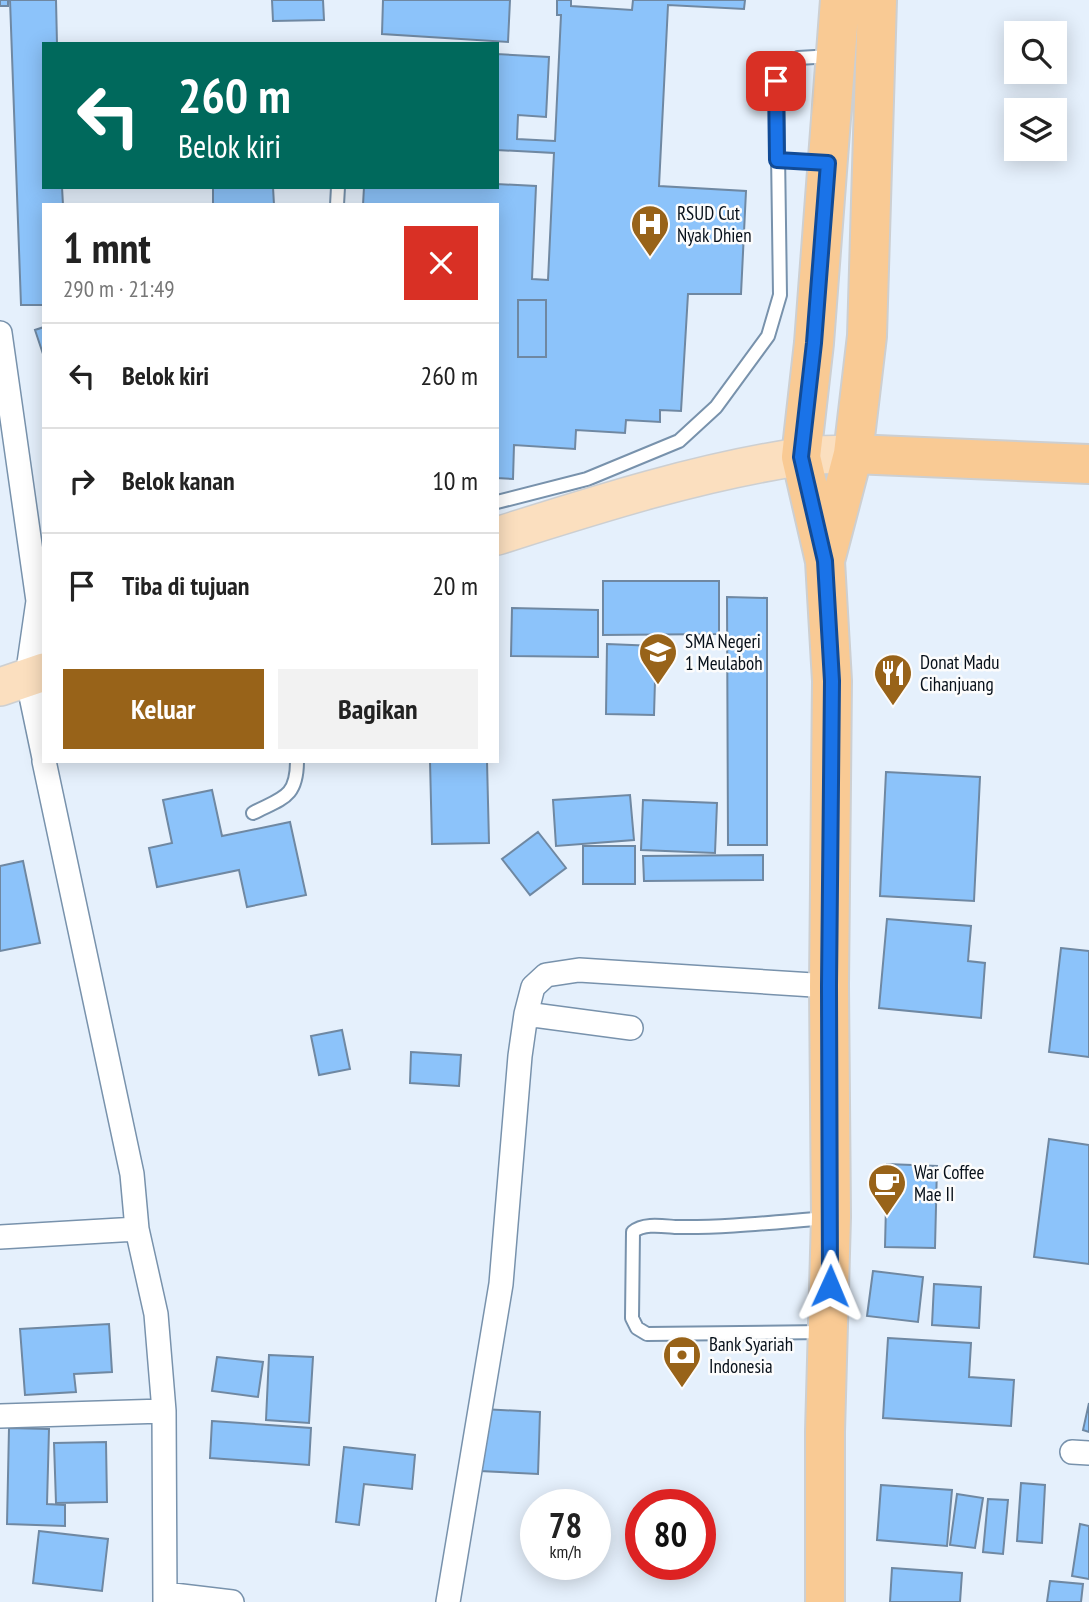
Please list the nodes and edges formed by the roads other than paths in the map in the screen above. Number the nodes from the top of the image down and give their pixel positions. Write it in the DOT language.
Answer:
graph roads {
  1 [pos="840,0"];
  2 [pos="877,0"];
  3 [pos="856,52"];
  4 [pos="777,160"];
  5 [pos="828,163"];
  6 [pos="0,333"];
  7 [pos="853,454"];
  8 [pos="801,457"];
  9 [pos="1089,464"];
  10 [pos="499,501"];
  11 [pos="499,535"];
  12 [pos="825,561"];
  13 [pos="23,679"];
  14 [pos="42,752"];
  15 [pos="45,763"];
  16 [pos="297,763"];
  17 [pos="253,813"];
  18 [pos="829,986"];
  19 [pos="526,1014"];
  20 [pos="631,1028"];
  21 [pos="831,1217"];
  22 [pos="137,1229"];
  23 [pos="0,1237"];
  24 [pos="828,1332"];
  25 [pos="164,1411"];
  26 [pos="0,1416"];
  27 [pos="165,1598"];
  28 [pos="232,1602"];
  29 [pos="448,1602"];
  30 [pos="825,1602"];
  1 -- 3 [label="highway"];
  2 -- 3 [label="highway"];
  3 -- 4 [label="lane"];
  3 -- 5 [label="highway"];
  3 -- 7 [label="highway"];
  4 -- 5 [label="lane"];
  4 -- 10 [label="lane"];
  5 -- 8 [label="highway"];
  6 -- 13 [label="street"];
  7 -- 8 [label="main road"];
  7 -- 9 [label="highway"];
  7 -- 12 [label="highway"];
  8 -- 11 [label="main road"];
  8 -- 12 [label="highway"];
  12 -- 18 [label="highway"];
  13 -- 14 [label="street"];
  15 -- 22 [label="street"];
  16 -- 17 [label="lane"];
  18 -- 19 [label="street"];
  18 -- 21 [label="highway"];
  19 -- 20 [label="street"];
  19 -- 29 [label="street"];
  21 -- 24 [label="highway"];
  21 -- 24 [label="lane"];
  22 -- 23 [label="street"];
  22 -- 25 [label="street"];
  24 -- 30 [label="highway"];
  25 -- 26 [label="street"];
  25 -- 27 [label="street"];
  27 -- 28 [label="street"];
}
